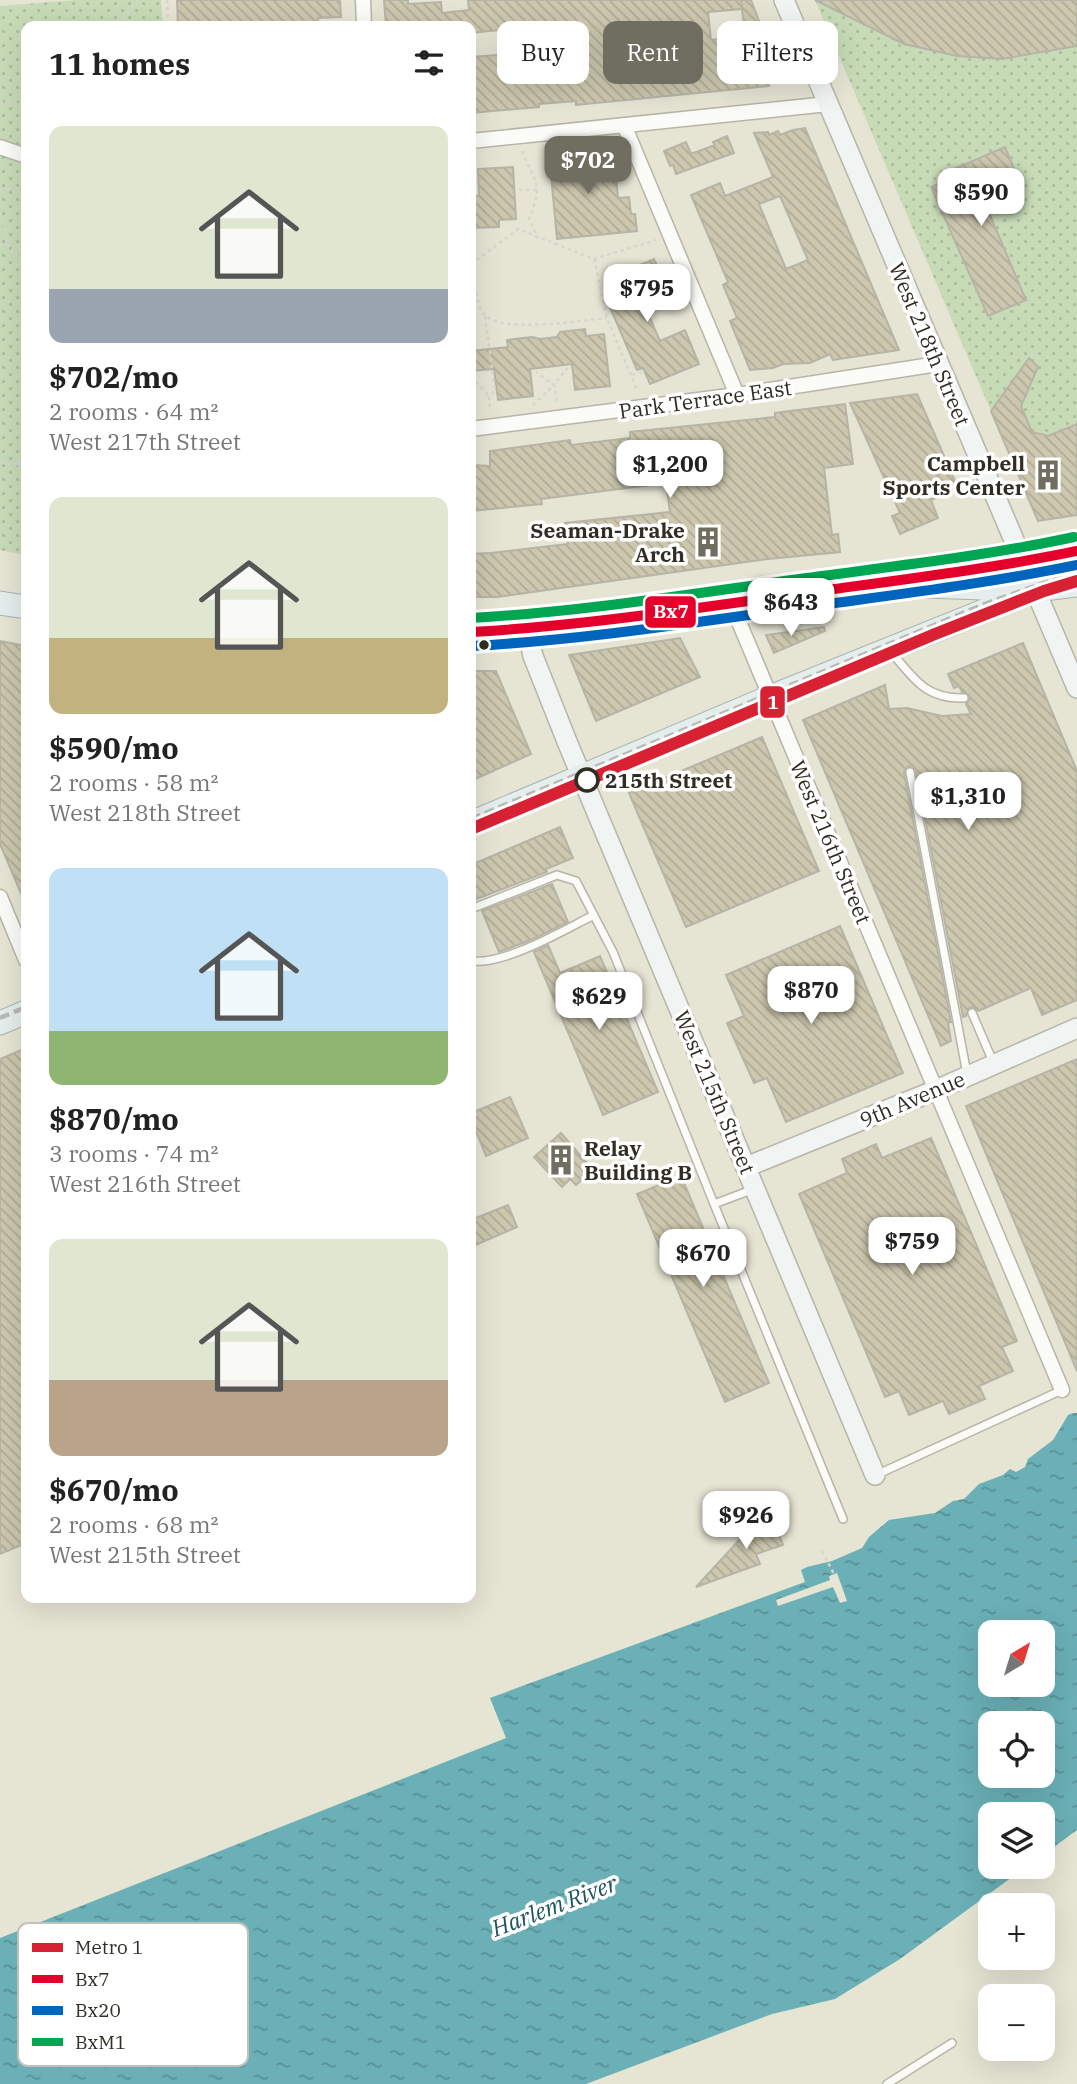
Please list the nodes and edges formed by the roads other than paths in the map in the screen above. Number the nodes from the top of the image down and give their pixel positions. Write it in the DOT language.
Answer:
graph roads {
  1 [pos="363,0"];
  2 [pos="784,0"];
  3 [pos="364,21"];
  4 [pos="828,104"];
  5 [pos="624,125"];
  6 [pos="476,140"];
  7 [pos="0,147"];
  8 [pos="21,154"];
  9 [pos="938,364"];
  10 [pos="737,395"];
  11 [pos="476,428"];
  12 [pos="1077,551"];
  13 [pos="1024,562"];
  14 [pos="860,585"];
  15 [pos="1077,585"];
  16 [pos="1036,590"];
  17 [pos="0,603"];
  18 [pos="731,603"];
  19 [pos="21,606"];
  20 [pos="527,629"];
  21 [pos="476,632"];
  22 [pos="889,650"];
  23 [pos="1077,688"];
  24 [pos="770,697"];
  25 [pos="964,698"];
  26 [pos="910,772"];
  27 [pos="582,778"];
  28 [pos="476,821"];
  29 [pos="0,897"];
  30 [pos="476,907"];
  31 [pos="594,915"];
  32 [pos="21,948"];
  33 [pos="476,962"];
  34 [pos="972,1013"];
  35 [pos="21,1014"];
  36 [pos="0,1023"];
  37 [pos="1077,1028"];
  38 [pos="994,1064"];
  39 [pos="967,1076"];
  40 [pos="936,1090"];
  41 [pos="746,1167"];
  42 [pos="755,1188"];
  43 [pos="714,1205"];
  44 [pos="1062,1390"];
  45 [pos="875,1475"];
  46 [pos="843,1519"];
  47 [pos="952,2043"];
  48 [pos="887,2084"];
  1 -- 3 [label="street"];
  2 -- 4 [label="street, West 218th Street"];
  4 -- 5 [label="street"];
  4 -- 9 [label="street, West 218th Street"];
  5 -- 6 [label="street"];
  5 -- 10 [label="street"];
  7 -- 8 [label="street"];
  9 -- 10 [label="street, Park Terrace East"];
  9 -- 13 [label="street, West 218th Street"];
  10 -- 11 [label="street, Park Terrace East"];
  12 -- 13 [label="main road"];
  13 -- 14 [label="main road"];
  13 -- 16 [label="street, West 218th Street"];
  14 -- 16 [label="main road"];
  14 -- 18 [label="main road"];
  15 -- 16 [label="main road"];
  16 -- 22 [label="main road"];
  16 -- 23 [label="street, West 218th Street"];
  17 -- 19 [label="main road"];
  18 -- 20 [label="main road"];
  18 -- 24 [label="street, West 216th Street"];
  20 -- 21 [label="main road"];
  20 -- 27 [label="street, West 215th Street"];
  22 -- 24 [label="main road"];
  22 -- 25 [label="lane"];
  24 -- 27 [label="main road"];
  24 -- 40 [label="street, West 216th Street"];
  26 -- 39 [label="lane"];
  27 -- 28 [label="main road"];
  27 -- 41 [label="street, West 215th Street"];
  29 -- 32 [label="street"];
  30 -- 31 [label="lane"];
  31 -- 33 [label="lane"];
  31 -- 43 [label="lane"];
  34 -- 38 [label="lane"];
  35 -- 36 [label="main road"];
  37 -- 38 [label="street, 9th Avenue"];
  38 -- 39 [label="street, 9th Avenue"];
  39 -- 40 [label="street, 9th Avenue"];
  40 -- 41 [label="street, 9th Avenue"];
  40 -- 44 [label="street, West 216th Street"];
  41 -- 42 [label="street, West 215th Street"];
  42 -- 43 [label="lane"];
  42 -- 45 [label="street, West 215th Street"];
  43 -- 46 [label="lane"];
  44 -- 45 [label="lane"];
  47 -- 48 [label="lane"];
}
